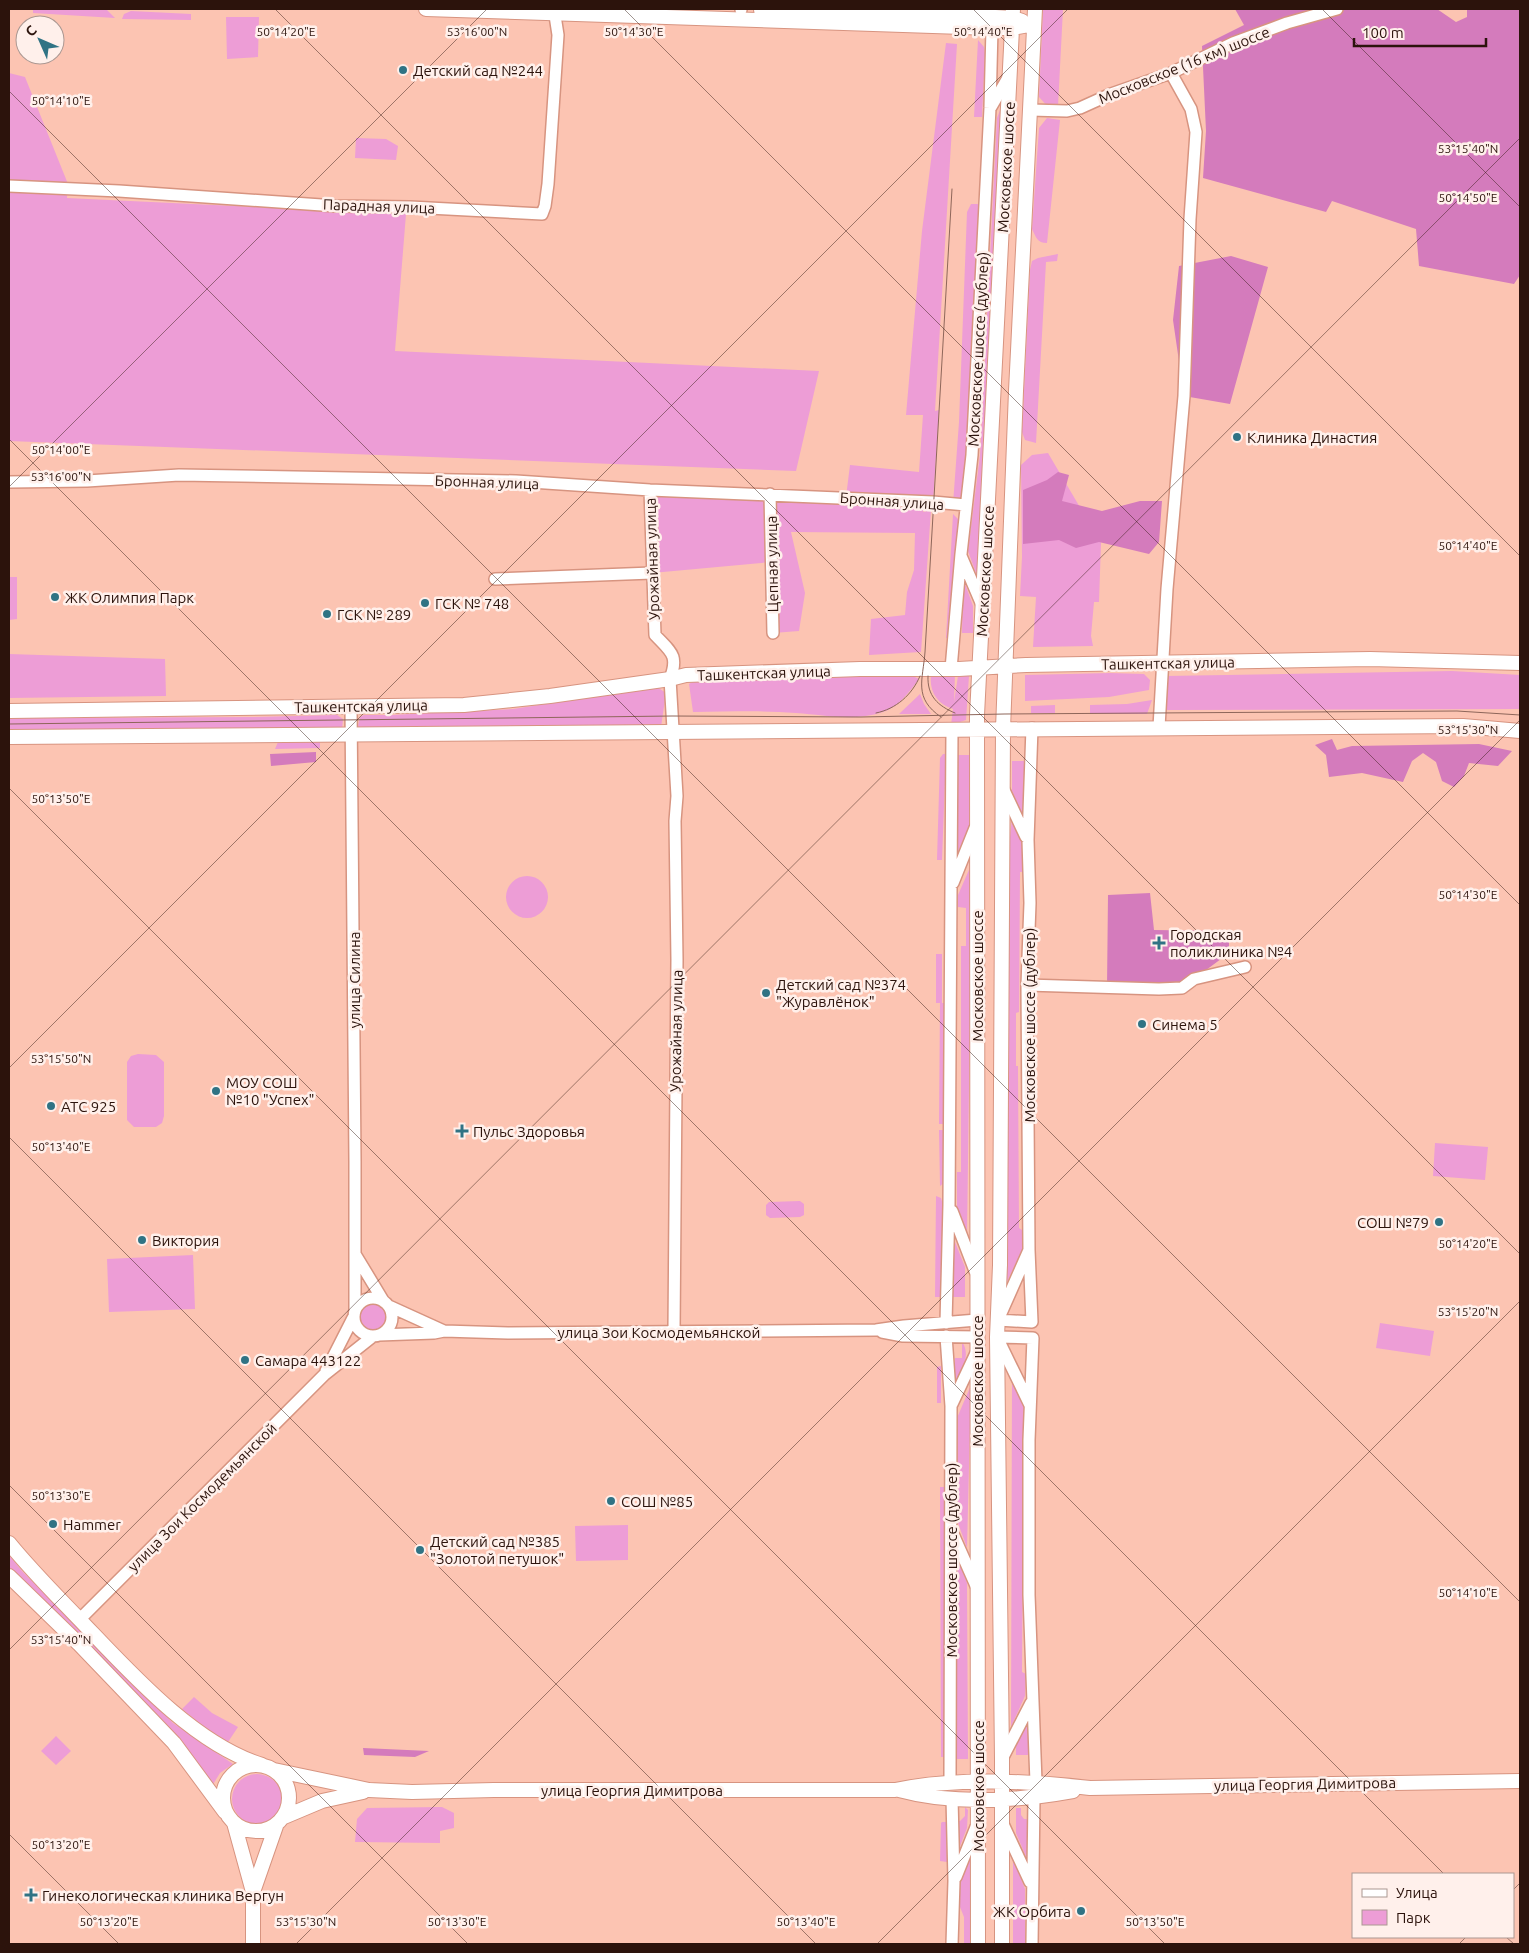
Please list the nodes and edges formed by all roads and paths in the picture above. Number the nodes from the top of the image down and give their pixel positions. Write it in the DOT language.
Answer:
graph roads {
  1 [pos="426,9"];
  2 [pos="708,9"];
  3 [pos="741,9"];
  4 [pos="1035,9"];
  5 [pos="1337,9"];
  6 [pos="555,11"];
  7 [pos="991,18"];
  8 [pos="1013,19"];
  9 [pos="1034,24"];
  10 [pos="1171,73"];
  11 [pos="1010,75"];
  12 [pos="990,108"];
  13 [pos="1030,110"];
  14 [pos="9,186"];
  15 [pos="9,482"];
  16 [pos="650,490"];
  17 [pos="770,494"];
  18 [pos="966,506"];
  19 [pos="960,554"];
  20 [pos="652,573"];
  21 [pos="496,579"];
  22 [pos="983,607"];
  23 [pos="773,633"];
  24 [pos="1162,663"];
  25 [pos="1520,663"];
  26 [pos="1005,667"];
  27 [pos="979,668"];
  28 [pos="951,669"];
  29 [pos="670,679"];
  30 [pos="351,706"];
  31 [pos="9,711"];
  32 [pos="1159,727"];
  33 [pos="1032,728"];
  34 [pos="977,729"];
  35 [pos="1003,729"];
  36 [pos="952,731"];
  37 [pos="1520,731"];
  38 [pos="674,732"];
  39 [pos="352,735"];
  40 [pos="9,737"];
  41 [pos="1002,786"];
  42 [pos="977,823"];
  43 [pos="1028,840"];
  44 [pos="951,889"];
  45 [pos="1245,967"];
  46 [pos="1027,985"];
  47 [pos="950,1205"];
  48 [pos="1029,1250"];
  49 [pos="355,1254"];
  50 [pos="977,1275"];
  51 [pos="387,1304"];
  52 [pos="354,1314"];
  53 [pos="977,1320"];
  54 [pos="998,1320"];
  55 [pos="1032,1322"];
  56 [pos="946,1323"];
  57 [pos="444,1330"];
  58 [pos="876,1330"];
  59 [pos="674,1331"];
  60 [pos="376,1336"];
  61 [pos="946,1336"];
  62 [pos="997,1337"];
  63 [pos="977,1344"];
  64 [pos="324,1375"];
  65 [pos="1030,1405"];
  66 [pos="951,1406"];
  67 [pos="952,1530"];
  68 [pos="9,1543"];
  69 [pos="9,1576"];
  70 [pos="977,1589"];
  71 [pos="80,1620"];
  72 [pos="1032,1702"];
  73 [pos="1002,1759"];
  74 [pos="268,1768"];
  75 [pos="1520,1781"];
  76 [pos="977,1782"];
  77 [pos="1002,1782"];
  78 [pos="1036,1782"];
  79 [pos="950,1783"];
  80 [pos="1090,1788"];
  81 [pos="368,1790"];
  82 [pos="895,1790"];
  83 [pos="952,1798"];
  84 [pos="1034,1798"];
  85 [pos="977,1799"];
  86 [pos="1002,1799"];
  87 [pos="229,1818"];
  88 [pos="280,1822"];
  89 [pos="1002,1822"];
  90 [pos="977,1824"];
  91 [pos="954,1881"];
  92 [pos="1032,1886"];
  93 [pos="253,1892"];
  94 [pos="253,1944"];
  95 [pos="952,1944"];
  96 [pos="978,1944"];
  97 [pos="1002,1944"];
  98 [pos="1032,1944"];
  1 -- 6 [label="main road"];
  2 -- 3 [label="main road"];
  3 -- 7 [label="main road"];
  4 -- 9 [label="main road, Московское шоссе"];
  5 -- 10 [label="street, Московское (16 км) шоссе"];
  6 -- 7 [label="main road"];
  6 -- 14 [label="street, Парадная улица"];
  7 -- 8 [label="main road"];
  7 -- 12 [label="street, Московское шоссе (дублер)"];
  8 -- 9 [label="main road"];
  8 -- 11 [label="main road, Московское шоссе"];
  9 -- 13 [label="main road, Московское шоссе"];
  10 -- 13 [label="street, Московское (16 км) шоссе"];
  10 -- 24 [label="street"];
  11 -- 12 [label="street"];
  11 -- 22 [label="main road, Московское шоссе"];
  12 -- 18 [label="street, Московское шоссе (дублер)"];
  13 -- 26 [label="main road, Московское шоссе"];
  15 -- 16 [label="street, Бронная улица"];
  16 -- 17 [label="street, Бронная улица"];
  16 -- 20 [label="street, Урожайная улица"];
  17 -- 18 [label="street, Бронная улица"];
  17 -- 23 [label="street, Цепная улица"];
  18 -- 19 [label="street, Московское шоссе (дублер)"];
  19 -- 22 [label="street"];
  19 -- 28 [label="street, Московское шоссе (дублер)"];
  20 -- 21 [label="street"];
  20 -- 29 [label="street, Урожайная улица"];
  22 -- 27 [label="main road, Московское шоссе"];
  24 -- 25 [label="main road, Ташкентская улица"];
  24 -- 26 [label="main road, Ташкентская улица"];
  24 -- 32 [label="street"];
  26 -- 27 [label="main road, Ташкентская улица"];
  26 -- 35 [label="main road, Московское шоссе"];
  27 -- 28 [label="main road, Ташкентская улица"];
  27 -- 34 [label="main road, Московское шоссе"];
  28 -- 29 [label="main road, Ташкентская улица"];
  29 -- 30 [label="main road, Ташкентская улица"];
  29 -- 38 [label="street, Урожайная улица"];
  30 -- 31 [label="main road, Ташкентская улица"];
  30 -- 39 [label="street, улица Силина"];
  32 -- 33 [label="main road, Ташкентская улица"];
  32 -- 37 [label="main road, Ташкентская улица"];
  33 -- 35 [label="main road, Ташкентская улица"];
  33 -- 43 [label="street, Московское шоссе (дублер)"];
  34 -- 35 [label="main road, Ташкентская улица"];
  34 -- 36 [label="main road, Ташкентская улица"];
  34 -- 42 [label="main road, Московское шоссе"];
  35 -- 41 [label="main road, Московское шоссе"];
  36 -- 38 [label="main road, Ташкентская улица"];
  36 -- 44 [label="street"];
  38 -- 39 [label="main road, Ташкентская улица"];
  38 -- 59 [label="street, Урожайная улица"];
  39 -- 40 [label="main road, Ташкентская улица"];
  39 -- 49 [label="street, улица Силина"];
  41 -- 43 [label="street"];
  41 -- 54 [label="main road, Московское шоссе"];
  42 -- 44 [label="street"];
  42 -- 50 [label="main road, Московское шоссе"];
  43 -- 46 [label="street, Московское шоссе (дублер)"];
  44 -- 47 [label="street"];
  45 -- 46 [label="street"];
  46 -- 48 [label="street, Московское шоссе (дублер)"];
  47 -- 50 [label="street"];
  47 -- 56 [label="street"];
  48 -- 54 [label="street"];
  48 -- 55 [label="street, Московское шоссе (дублер)"];
  49 -- 51 [label="street"];
  49 -- 52 [label="street, улица Силина"];
  50 -- 53 [label="main road, Московское шоссе"];
  51 -- 52 [label="street"];
  51 -- 57 [label="street, улица Зои Космодемьянской"];
  51 -- 60 [label="street"];
  52 -- 60 [label="street"];
  52 -- 64 [label="street, улица Зои Космодемьянской"];
  53 -- 54 [label="main road, улица Зои Космодемьянской"];
  53 -- 56 [label="street, улица Зои Космодемьянской"];
  53 -- 63 [label="main road, Московское шоссе"];
  54 -- 55 [label="street, улица Зои Космодемьянской"];
  54 -- 62 [label="main road, Московское шоссе"];
  56 -- 58 [label="street, улица Зои Космодемьянской"];
  57 -- 59 [label="street, улица Зои Космодемьянской"];
  57 -- 60 [label="street, улица Зои Космодемьянской"];
  58 -- 59 [label="street, улица Зои Космодемьянской"];
  58 -- 61 [label="street, улица Зои Космодемьянской"];
  60 -- 64 [label="street, улица Зои Космодемьянской"];
  61 -- 63 [label="street, улица Зои Космодемьянской"];
  61 -- 66 [label="street, Московское шоссе (дублер)"];
  62 -- 63 [label="main road, улица Зои Космодемьянской"];
  62 -- 65 [label="street"];
  62 -- 65 [label="street, улица Зои Космодемьянской"];
  62 -- 73 [label="main road, Московское шоссе"];
  63 -- 66 [label="street"];
  63 -- 70 [label="main road, Московское шоссе"];
  64 -- 71 [label="street, улица Зои Космодемьянской"];
  65 -- 72 [label="street"];
  66 -- 67 [label="street, Московское шоссе (дублер)"];
  67 -- 70 [label="street"];
  67 -- 79 [label="street, Московское шоссе (дублер)"];
  68 -- 71 [label="main road, улица Георгия Димитрова"];
  69 -- 87 [label="main road"];
  70 -- 76 [label="main road, Московское шоссе"];
  71 -- 74 [label="main road, улица Георгия Димитрова"];
  72 -- 73 [label="street"];
  72 -- 78 [label="street"];
  73 -- 77 [label="main road, Московское шоссе"];
  74 -- 81 [label="main road, улица Георгия Димитрова"];
  74 -- 87 [label="main road"];
  74 -- 88 [label="main road"];
  75 -- 80 [label="main road, улица Георгия Димитрова"];
  76 -- 77 [label="main road, улица Георгия Димитрова"];
  76 -- 79 [label="main road, улица Георгия Димитрова"];
  76 -- 85 [label="main road, Московское шоссе"];
  77 -- 78 [label="main road, улица Георгия Димитрова"];
  77 -- 86 [label="main road, Московское шоссе"];
  78 -- 80 [label="main road, улица Георгия Димитрова"];
  79 -- 82 [label="main road, улица Георгия Димитрова"];
  80 -- 84 [label="main road, улица Георгия Димитрова"];
  81 -- 82 [label="main road, улица Георгия Димитрова"];
  81 -- 88 [label="main road, улица Георгия Димитрова"];
  82 -- 83 [label="main road, улица Георгия Димитрова"];
  83 -- 85 [label="main road, улица Георгия Димитрова"];
  83 -- 91 [label="street"];
  84 -- 86 [label="main road, улица Георгия Димитрова"];
  84 -- 92 [label="street"];
  85 -- 86 [label="main road, улица Георгия Димитрова"];
  85 -- 90 [label="main road, Московское шоссе"];
  86 -- 89 [label="main road, Московское шоссе"];
  87 -- 88 [label="main road"];
  87 -- 93 [label="main road"];
  88 -- 93 [label="main road"];
  89 -- 92 [label="street"];
  89 -- 97 [label="main road, Московское шоссе"];
  90 -- 91 [label="street"];
  90 -- 96 [label="main road, Московское шоссе"];
  91 -- 95 [label="street"];
  92 -- 98 [label="street"];
  93 -- 94 [label="main road"];
}
